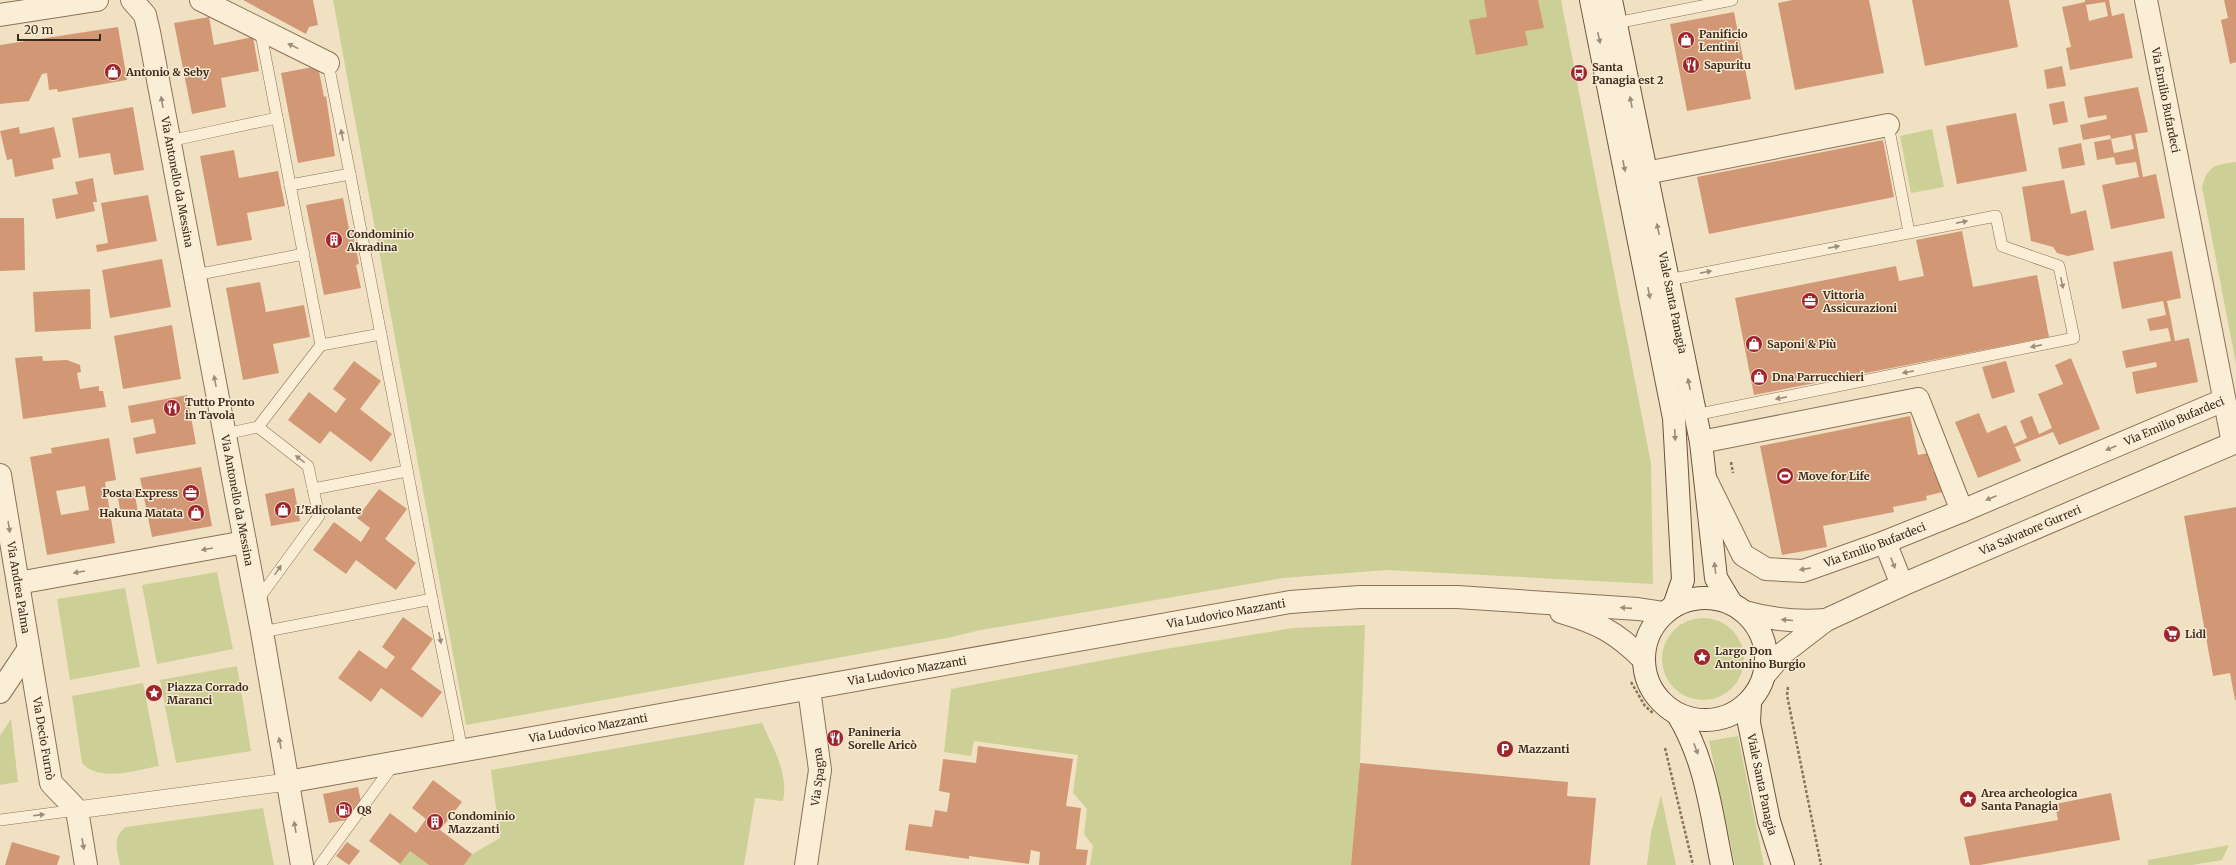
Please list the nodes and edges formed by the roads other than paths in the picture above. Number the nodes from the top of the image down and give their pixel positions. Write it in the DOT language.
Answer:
graph roads {
  1 [pos="97,0"];
  2 [pos="132,0"];
  3 [pos="201,0"];
  4 [pos="1591,0"];
  5 [pos="1611,0"];
  6 [pos="1732,0"];
  7 [pos="2146,0"];
  8 [pos="0,15"];
  9 [pos="1616,24"];
  10 [pos="260,29"];
  11 [pos="328,63"];
  12 [pos="277,118"];
  13 [pos="1888,125"];
  14 [pos="169,141"];
  15 [pos="1646,173"];
  16 [pos="350,174"];
  17 [pos="290,185"];
  18 [pos="1910,232"];
  19 [pos="304,254"];
  20 [pos="195,275"];
  21 [pos="1668,280"];
  22 [pos="381,334"];
  23 [pos="321,346"];
  24 [pos="2224,400"];
  25 [pos="1695,415"];
  26 [pos="258,427"];
  27 [pos="225,434"];
  28 [pos="1701,442"];
  29 [pos="2234,442"];
  30 [pos="407,471"];
  31 [pos="1704,476"];
  32 [pos="1,483"];
  33 [pos="313,489"];
  34 [pos="1962,511"];
  35 [pos="245,542"];
  36 [pos="1885,542"];
  37 [pos="18,584"];
  38 [pos="1902,585"];
  39 [pos="432,599"];
  40 [pos="256,602"];
  41 [pos="1532,602"];
  42 [pos="1738,608"];
  43 [pos="1669,610"];
  44 [pos="1826,620"];
  45 [pos="262,632"];
  46 [pos="28,650"];
  47 [pos="1636,652"];
  48 [pos="1765,674"];
  49 [pos="809,688"];
  50 [pos="0,692"];
  51 [pos="1750,703"];
  52 [pos="1678,715"];
  53 [pos="462,750"];
  54 [pos="395,762"];
  55 [pos="287,782"];
  56 [pos="77,810"];
  57 [pos="0,820"];
  58 [pos="86,865"];
  59 [pos="302,865"];
  60 [pos="320,865"];
  61 [pos="806,865"];
  62 [pos="1722,865"];
  63 [pos="1783,865"];
  1 -- 8 [label="street"];
  14 -- 2 [label="street, Via Antonello da Messina, one-way"];
  3 -- 10 [label="street"];
  4 -- 43 [label="street, Viale Santa Panagia, one-way"];
  5 -- 9 [label="street, Viale Santa Panagia"];
  6 -- 9 [label="lane"];
  7 -- 24 [label="street, Via Emilio Bufardeci"];
  15 -- 9 [label="street, Viale Santa Panagia, one-way"];
  11 -- 10 [label="street, one-way"];
  10 -- 12 [label="lane"];
  16 -- 11 [label="lane, one-way"];
  12 -- 14 [label="lane"];
  12 -- 17 [label="lane"];
  13 -- 15 [label="street"];
  13 -- 18 [label="lane"];
  14 -- 20 [label="street, Via Antonello da Messina"];
  21 -- 15 [label="street, Viale Santa Panagia, one-way"];
  16 -- 17 [label="lane"];
  16 -- 22 [label="lane"];
  17 -- 19 [label="lane"];
  21 -- 18 [label="lane, one-way"];
  18 -- 25 [label="lane, one-way"];
  19 -- 20 [label="lane"];
  19 -- 23 [label="lane"];
  27 -- 20 [label="street, Via Antonello da Messina, one-way"];
  25 -- 21 [label="street, Viale Santa Panagia, one-way"];
  22 -- 23 [label="lane"];
  22 -- 30 [label="lane"];
  23 -- 26 [label="lane"];
  24 -- 29 [label="street"];
  24 -- 34 [label="street, Via Emilio Bufardeci, one-way"];
  25 -- 28 [label="street, Viale Santa Panagia"];
  26 -- 27 [label="lane"];
  33 -- 26 [label="lane, one-way"];
  27 -- 35 [label="street, Via Antonello da Messina"];
  28 -- 31 [label="street, Viale Santa Panagia"];
  28 -- 34 [label="street"];
  29 -- 38 [label="street, Via Salvatore Gurreri"];
  30 -- 33 [label="lane"];
  30 -- 39 [label="lane"];
  36 -- 31 [label="street, Via Emilio Bufardeci, one-way"];
  42 -- 31 [label="street, Viale Santa Panagia, one-way"];
  32 -- 37 [label="street, Via Andrea Palma, one-way"];
  40 -- 33 [label="lane, one-way"];
  34 -- 36 [label="street, Via Emilio Bufardeci"];
  35 -- 37 [label="street, one-way"];
  35 -- 40 [label="street, Via Antonello da Messina"];
  36 -- 38 [label="street, one-way"];
  37 -- 46 [label="street, Via Andrea Palma"];
  38 -- 44 [label="street, Via Salvatore Gurreri"];
  39 -- 45 [label="lane"];
  39 -- 53 [label="lane, one-way"];
  40 -- 45 [label="street, Via Antonello da Messina"];
  43 -- 41 [label="street, Via Ludovico Mazzanti, one-way"];
  41 -- 47 [label="street"];
  41 -- 49 [label="street, Via Ludovico Mazzanti"];
  42 -- 43 [label="street"];
  44 -- 42 [label="street, one-way"];
  42 -- 48 [label="street"];
  43 -- 47 [label="street"];
  44 -- 48 [label="street"];
  55 -- 45 [label="street, Via Antonello da Messina, one-way"];
  46 -- 50 [label="street"];
  46 -- 56 [label="street, Via Decio Furnò"];
  47 -- 52 [label="street"];
  48 -- 51 [label="street"];
  49 -- 53 [label="street, Via Ludovico Mazzanti"];
  49 -- 61 [label="street, Via Spagna"];
  51 -- 52 [label="street"];
  51 -- 63 [label="street, Viale Santa Panagia"];
  52 -- 62 [label="street, one-way"];
  53 -- 54 [label="street, Via Ludovico Mazzanti"];
  54 -- 55 [label="street, Via Ludovico Mazzanti"];
  54 -- 60 [label="lane"];
  55 -- 56 [label="street"];
  59 -- 55 [label="street, Via Antonello da Messina, one-way"];
  57 -- 56 [label="lane, one-way"];
  56 -- 58 [label="street, one-way"];
}
